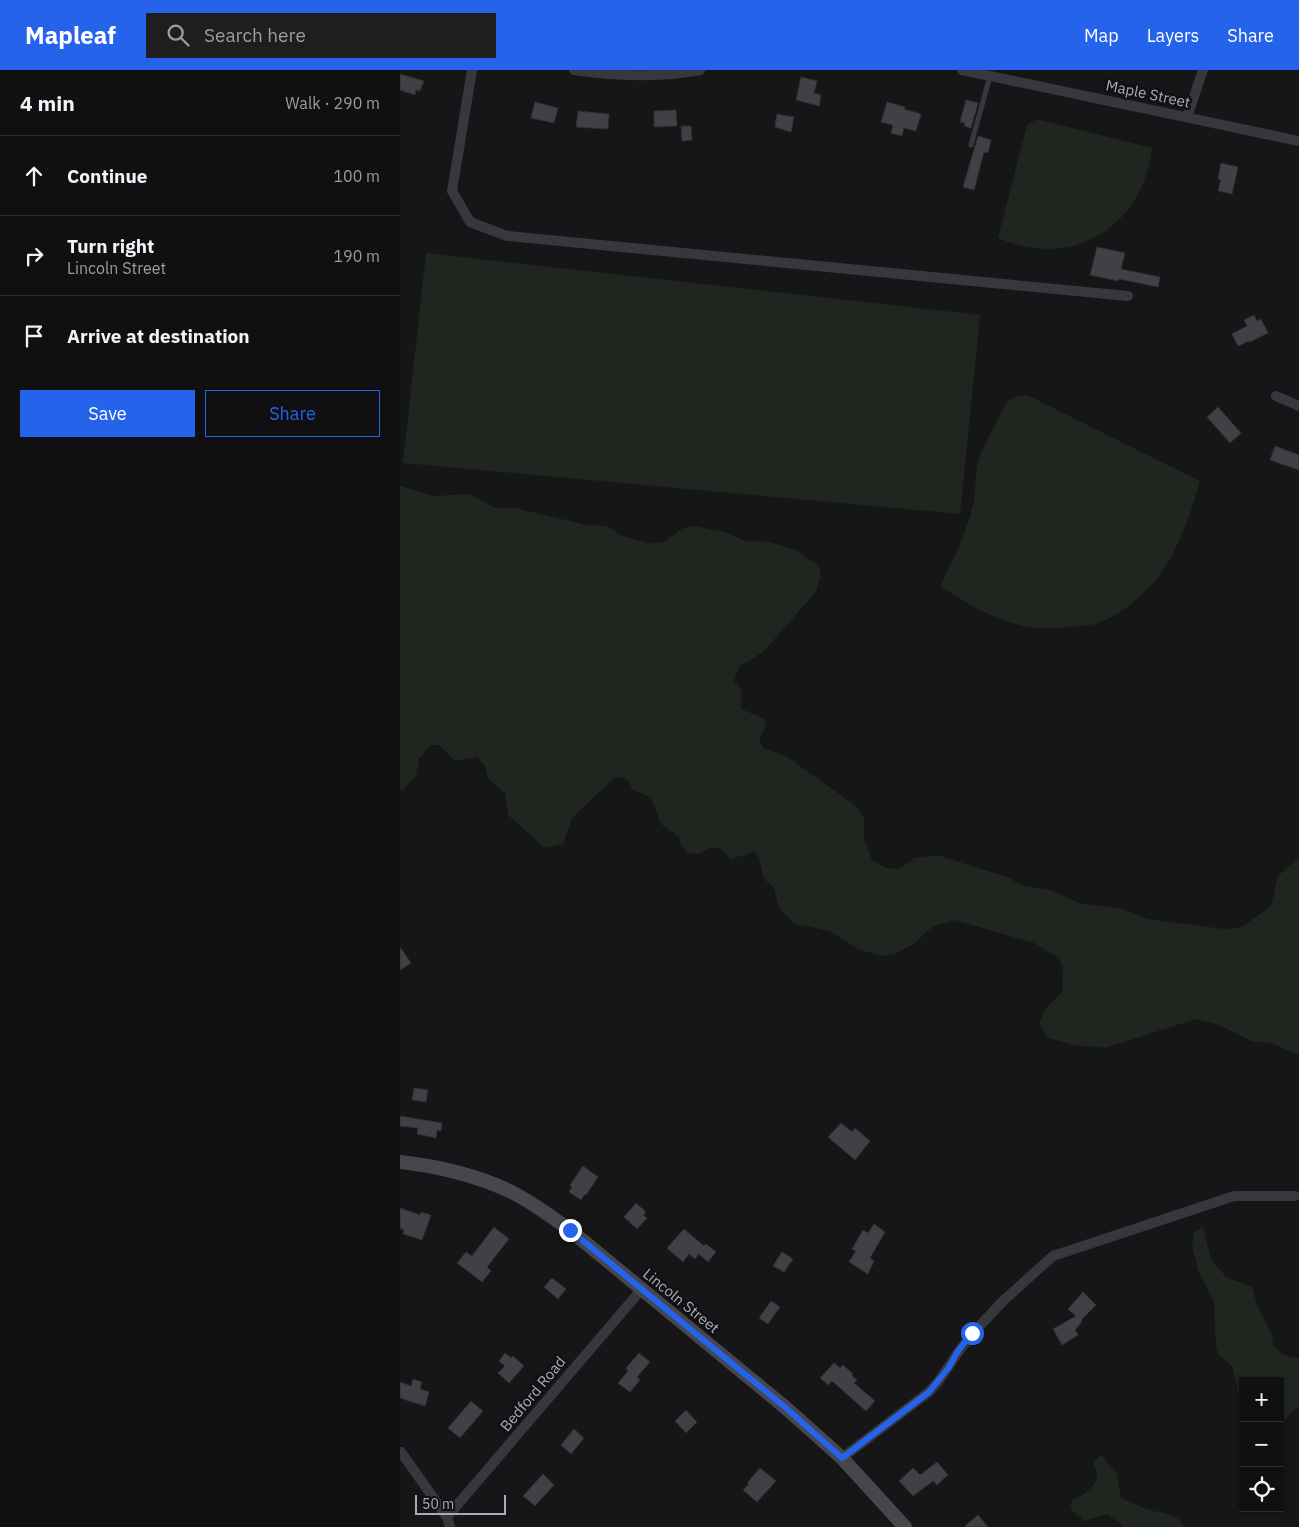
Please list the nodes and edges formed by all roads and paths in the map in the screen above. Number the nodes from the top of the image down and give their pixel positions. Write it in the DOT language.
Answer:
graph roads {
  1 [pos="472,70"];
  2 [pos="574,70"];
  3 [pos="700,70"];
  4 [pos="962,70"];
  5 [pos="1203,70"];
  6 [pos="990,76"];
  7 [pos="1187,117"];
  8 [pos="1299,141"];
  9 [pos="971,145"];
  10 [pos="1128,296"];
  11 [pos="1276,396"];
  12 [pos="1299,406"];
  13 [pos="400,1162"];
  14 [pos="1295,1196"];
  15 [pos="641,1290"];
  16 [pos="401,1452"];
  17 [pos="842,1458"];
  18 [pos="449,1522"];
  19 [pos="905,1527"];
  1 -- 10 [label="street"];
  2 -- 3 [label="street"];
  4 -- 6 [label="street, Maple Street"];
  5 -- 7 [label="street"];
  6 -- 7 [label="street, Maple Street"];
  6 -- 9 [label="lane"];
  7 -- 8 [label="street, Maple Street"];
  11 -- 12 [label="street"];
  13 -- 15 [label="main road, Lincoln Street"];
  14 -- 17 [label="street"];
  15 -- 17 [label="main road, Lincoln Street"];
  15 -- 18 [label="street, Bedford Road"];
  16 -- 18 [label="street"];
  17 -- 19 [label="main road, Lincoln Street"];
}
